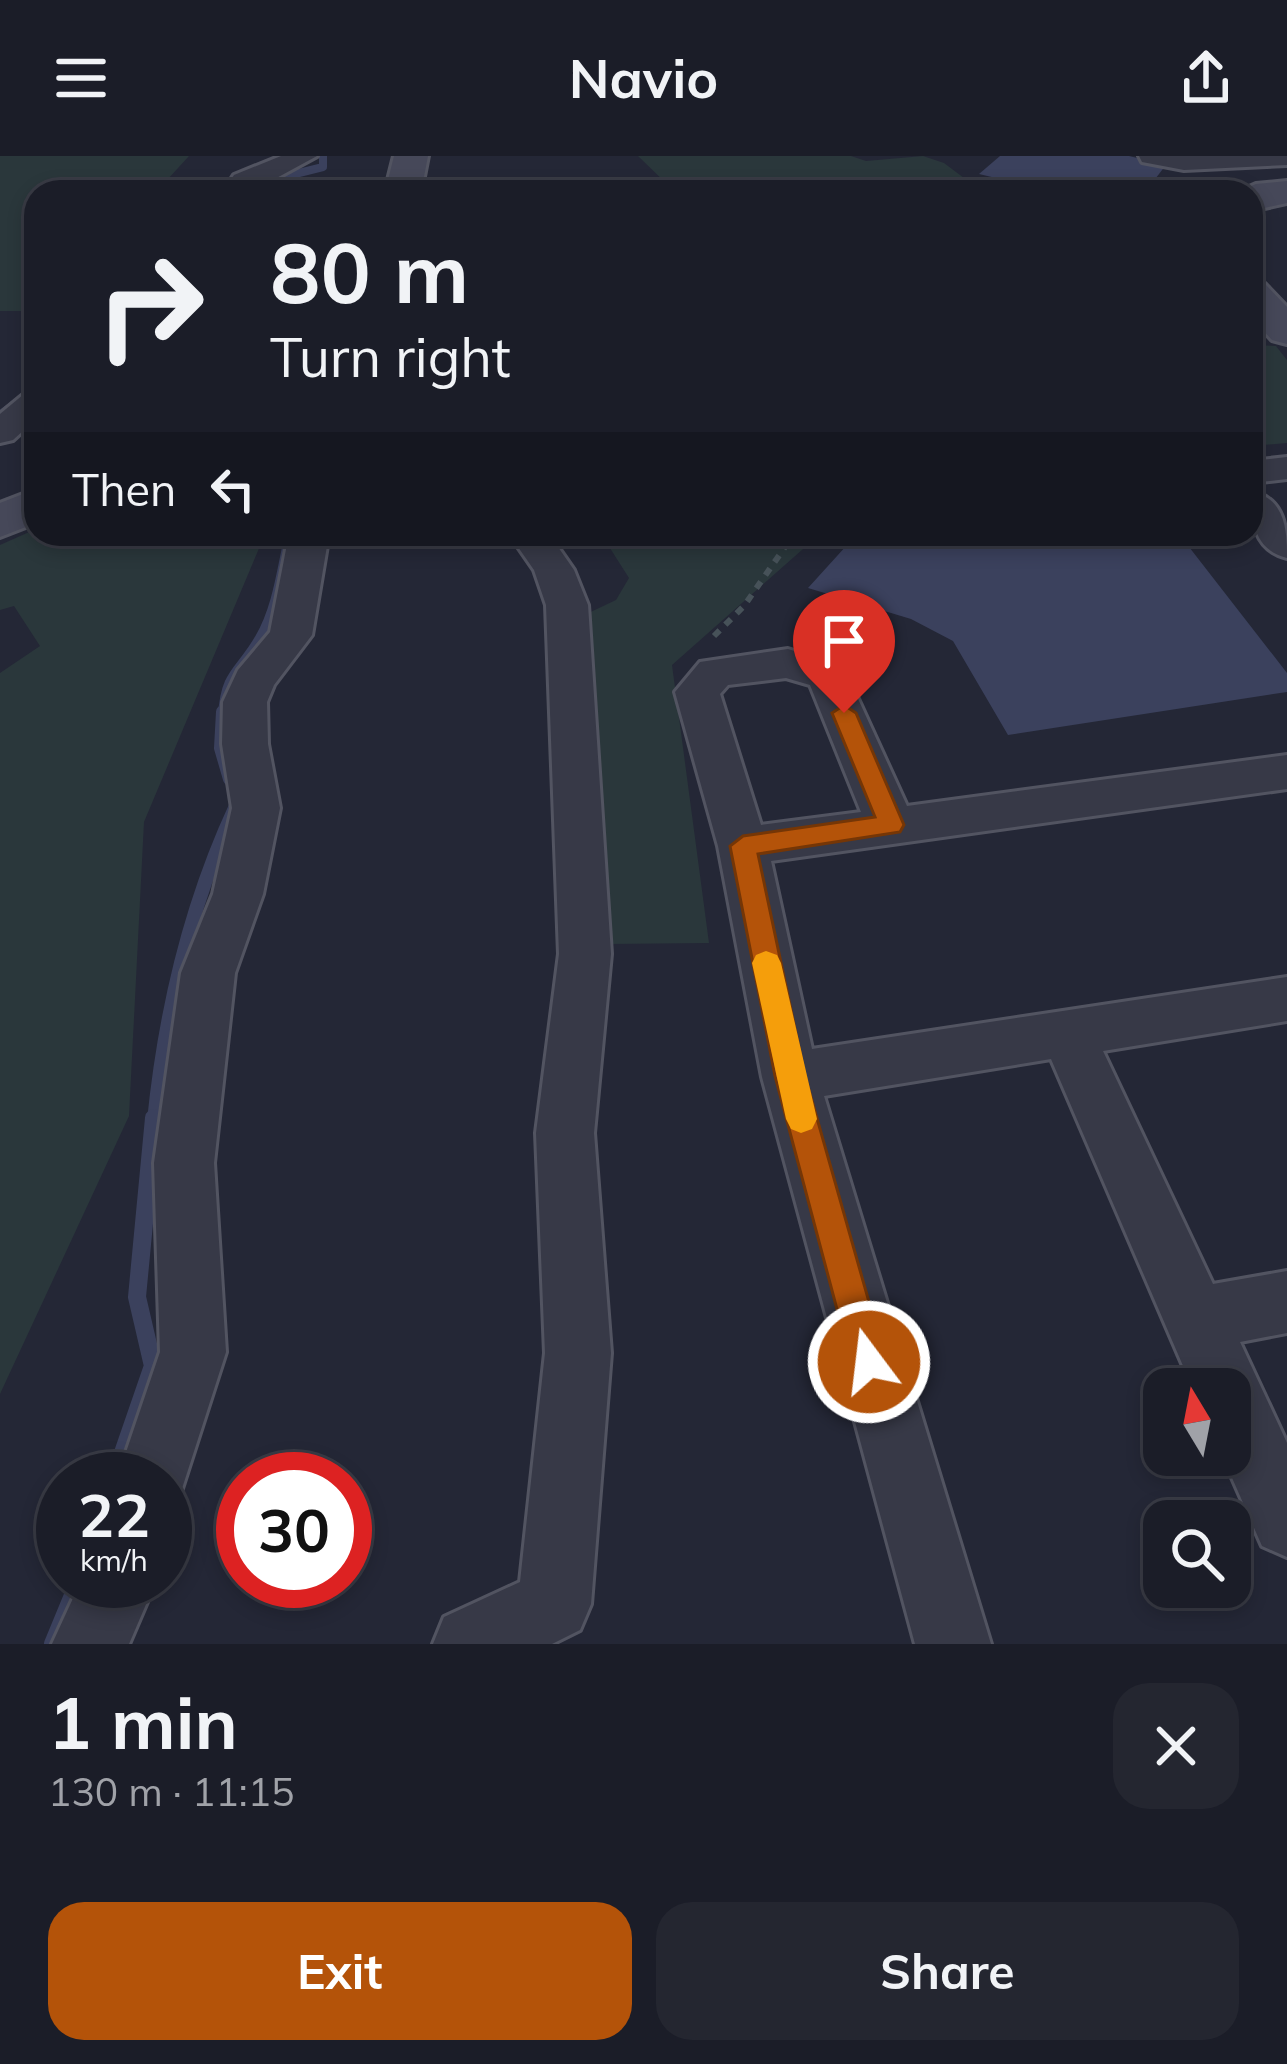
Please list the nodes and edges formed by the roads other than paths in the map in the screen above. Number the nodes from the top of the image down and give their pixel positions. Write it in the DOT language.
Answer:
graph roads {
  1 [pos="304,156"];
  2 [pos="1152,156"];
  3 [pos="1287,157"];
  4 [pos="246,180"];
  5 [pos="1263,306"];
  6 [pos="1287,331"];
  7 [pos="24,411"];
  8 [pos="0,432"];
  9 [pos="1263,517"];
  10 [pos="307,546"];
  11 [pos="537,546"];
  12 [pos="1287,546"];
  13 [pos="1287,772"];
  14 [pos="891,825"];
  15 [pos="743,846"];
  16 [pos="1287,999"];
  17 [pos="1068,1035"];
  18 [pos="790,1076"];
  19 [pos="1287,1302"];
  20 [pos="1195,1318"];
  21 [pos="1217,1368"];
  22 [pos="1251,1442"];
  23 [pos="161,1452"];
  24 [pos="1287,1521"];
  25 [pos="107,1608"];
  26 [pos="90,1644"];
  27 [pos="471,1644"];
  28 [pos="953,1644"];
  1 -- 4 [label="street"];
  2 -- 3 [label="street"];
  5 -- 6 [label="street"];
  7 -- 8 [label="street"];
  9 -- 12 [label="street"];
  10 -- 23 [label="street"];
  11 -- 27 [label="street"];
  13 -- 14 [label="street"];
  14 -- 15 [label="street"];
  14 -- 15 [label="street"];
  15 -- 18 [label="street"];
  16 -- 17 [label="street"];
  17 -- 18 [label="street"];
  17 -- 20 [label="street"];
  18 -- 28 [label="street"];
  19 -- 20 [label="street"];
  20 -- 21 [label="street"];
  22 -- 24 [label="street"];
  25 -- 26 [label="street"];
}
